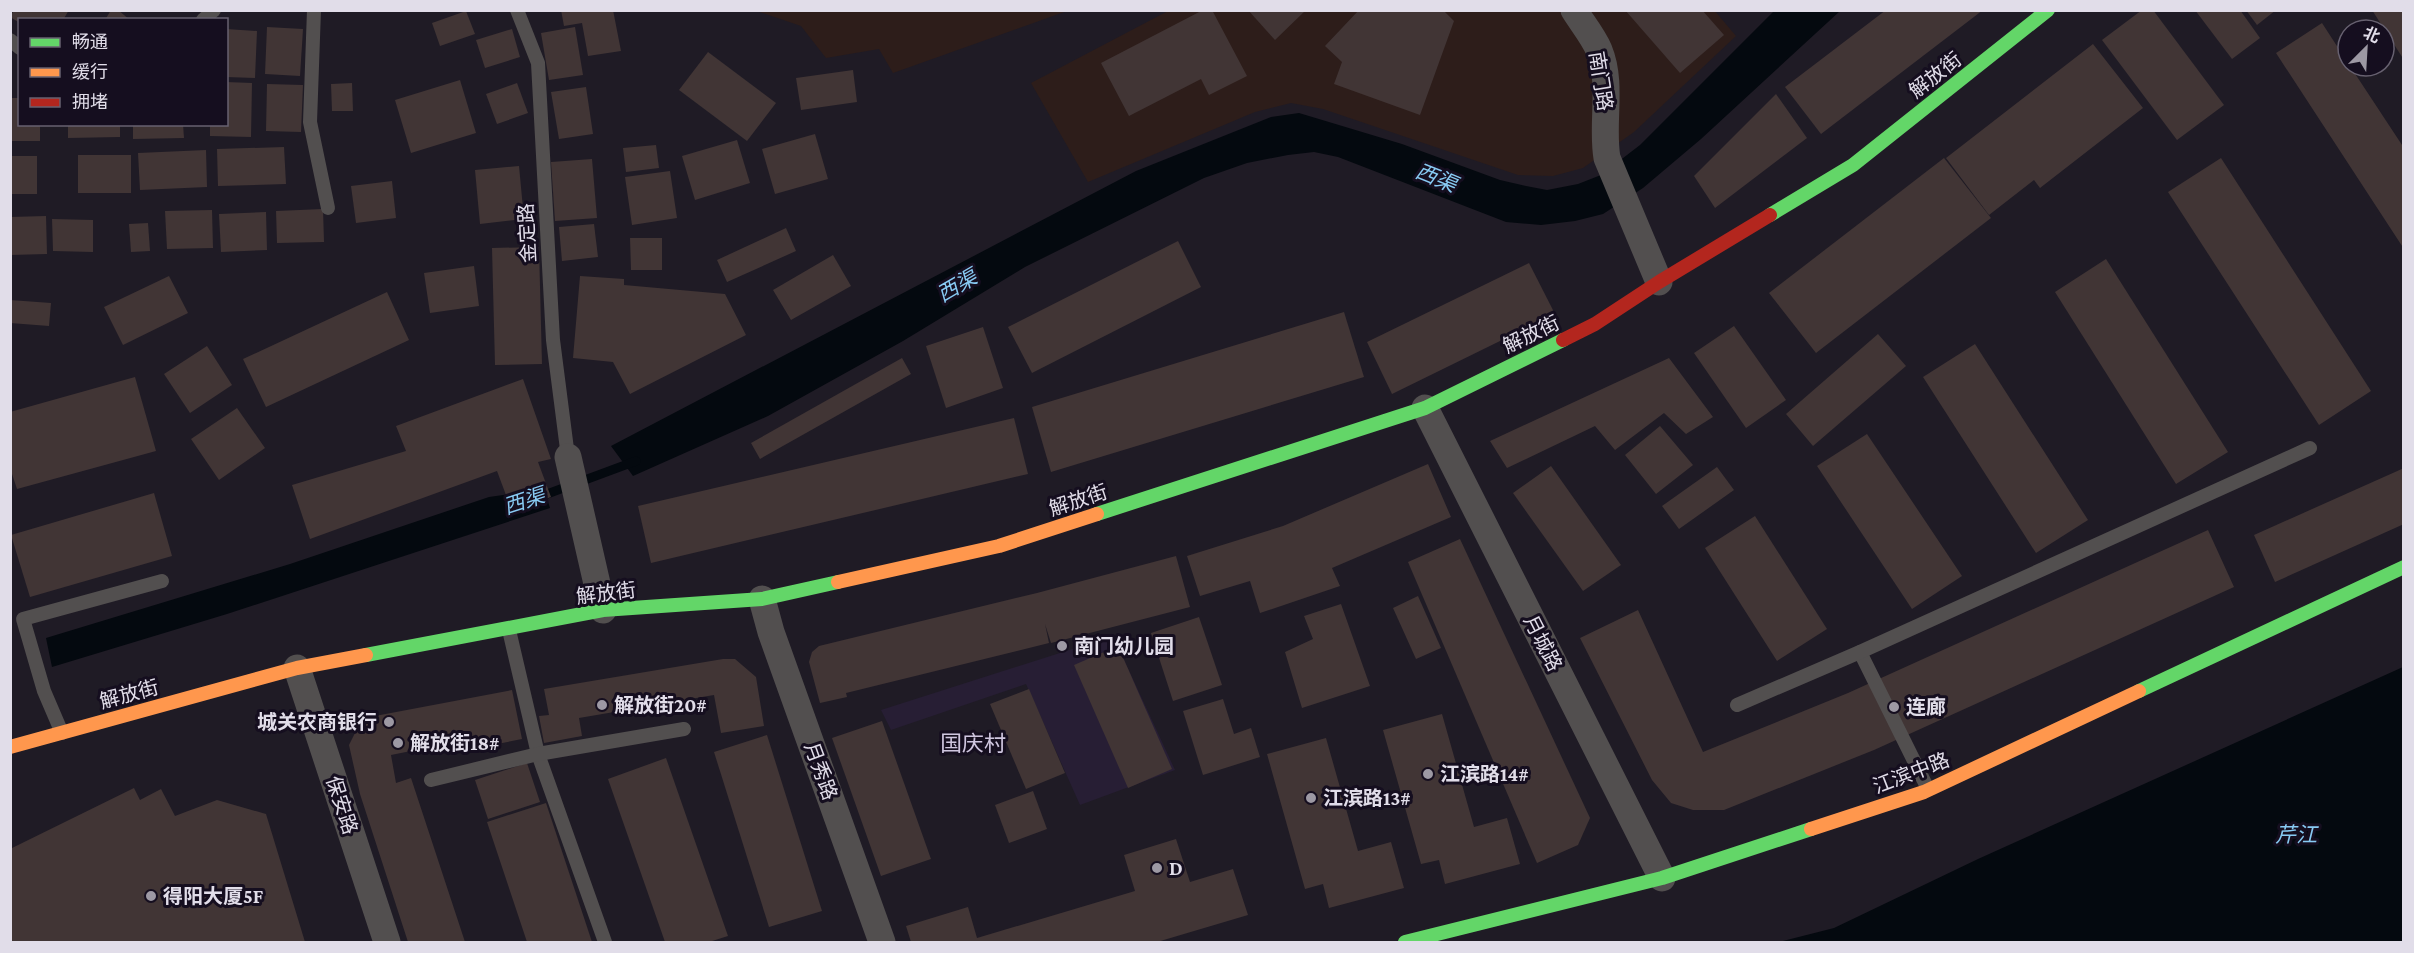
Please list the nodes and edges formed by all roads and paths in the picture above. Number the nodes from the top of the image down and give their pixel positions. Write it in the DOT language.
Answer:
graph roads {
  1 [pos="314,10"];
  2 [pos="517,10"];
  3 [pos="1574,10"];
  4 [pos="2048,10"];
  5 [pos="328,208"];
  6 [pos="1659,282"];
  7 [pos="1425,408"];
  8 [pos="2310,448"];
  9 [pos="568,456"];
  10 [pos="2403,567"];
  11 [pos="162,581"];
  12 [pos="762,599"];
  13 [pos="603,610"];
  14 [pos="509,630"];
  15 [pos="1860,652"];
  16 [pos="297,668"];
  17 [pos="1737,705"];
  18 [pos="684,729"];
  19 [pos="62,733"];
  20 [pos="10,747"];
  21 [pos="538,754"];
  22 [pos="431,780"];
  23 [pos="1928,789"];
  24 [pos="1662,878"];
  25 [pos="387,942"];
  26 [pos="605,942"];
  27 [pos="882,942"];
  28 [pos="1405,942"];
  1 -- 5 [label="lane"];
  2 -- 9 [label="lane, 金定路"];
  3 -- 6 [label="street, 南门路"];
  4 -- 6 [label="street, 解放街"];
  6 -- 7 [label="street, 解放街"];
  7 -- 12 [label="street, 解放街"];
  7 -- 24 [label="street, 月城路"];
  8 -- 15 [label="lane"];
  9 -- 13 [label="street"];
  10 -- 23 [label="street, 江滨中路"];
  11 -- 19 [label="lane"];
  12 -- 13 [label="street, 解放街"];
  12 -- 27 [label="street, 月秀路"];
  13 -- 14 [label="street, 解放街"];
  14 -- 16 [label="street, 解放街"];
  14 -- 21 [label="lane"];
  15 -- 17 [label="lane"];
  15 -- 23 [label="lane"];
  16 -- 19 [label="street, 解放街"];
  16 -- 25 [label="street, 保安路"];
  18 -- 21 [label="lane"];
  19 -- 20 [label="street, 解放街"];
  21 -- 22 [label="lane"];
  21 -- 26 [label="lane"];
  23 -- 24 [label="street, 江滨中路"];
  24 -- 28 [label="street, 江滨中路"];
}
